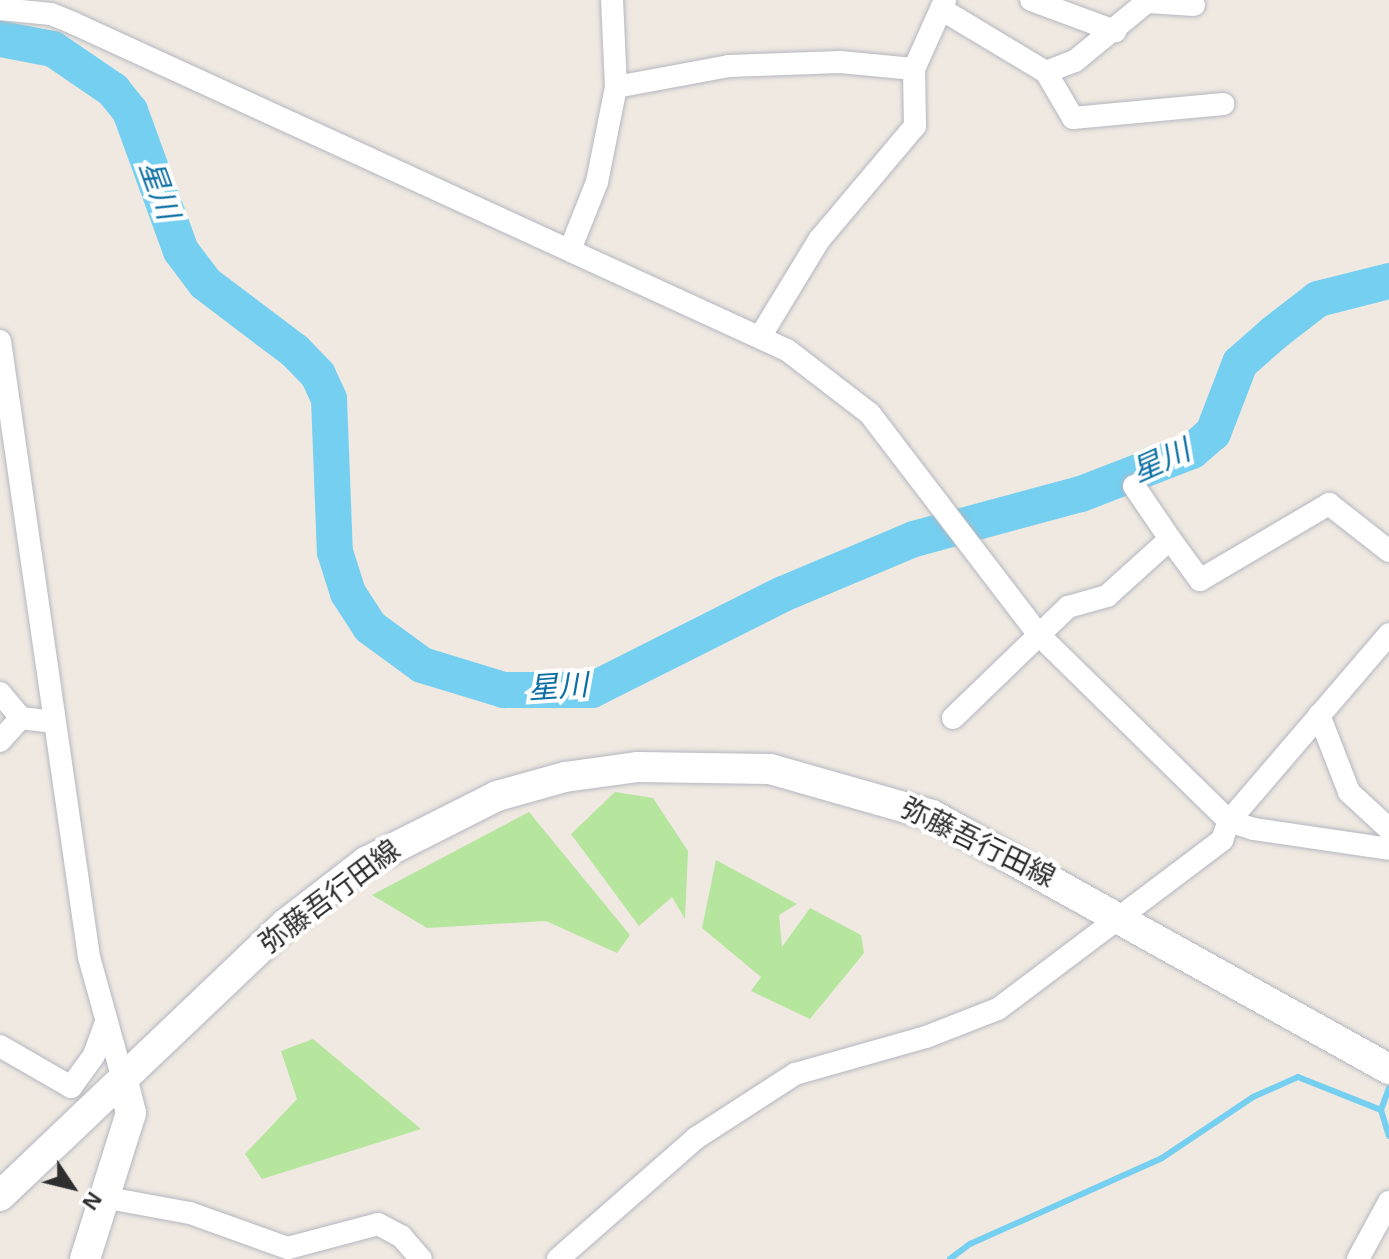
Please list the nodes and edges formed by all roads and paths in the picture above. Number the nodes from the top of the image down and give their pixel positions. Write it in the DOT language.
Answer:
graph roads {
  1 [pos="612,0"];
  2 [pos="1031,0"];
  3 [pos="1149,1"];
  4 [pos="943,5"];
  5 [pos="1194,5"];
  6 [pos="0,9"];
  7 [pos="1115,31"];
  8 [pos="914,69"];
  9 [pos="1046,72"];
  10 [pos="616,87"];
  11 [pos="1223,104"];
  12 [pos="570,250"];
  13 [pos="760,337"];
  14 [pos="0,341"];
  15 [pos="1134,486"];
  16 [pos="1170,539"];
  17 [pos="1389,551"];
  18 [pos="1389,634"];
  19 [pos="1039,635"];
  20 [pos="0,693"];
  21 [pos="1319,715"];
  22 [pos="21,718"];
  23 [pos="953,718"];
  24 [pos="54,722"];
  25 [pos="0,741"];
  26 [pos="1229,821"];
  27 [pos="1389,829"];
  28 [pos="1389,849"];
  29 [pos="1119,916"];
  30 [pos="105,1025"];
  31 [pos="0,1046"];
  32 [pos="1389,1069"];
  33 [pos="123,1080"];
  34 [pos="0,1196"];
  35 [pos="108,1198"];
  36 [pos="1389,1202"];
  37 [pos="85,1259"];
  38 [pos="421,1259"];
  39 [pos="558,1259"];
  40 [pos="1358,1259"];
  1 -- 10 [label="street"];
  2 -- 7 [label="street"];
  3 -- 5 [label="street"];
  3 -- 7 [label="street"];
  4 -- 8 [label="street"];
  4 -- 9 [label="street"];
  6 -- 12 [label="street"];
  7 -- 9 [label="street"];
  8 -- 10 [label="street"];
  8 -- 13 [label="street"];
  9 -- 11 [label="street"];
  10 -- 12 [label="street"];
  12 -- 13 [label="street"];
  13 -- 19 [label="street"];
  14 -- 24 [label="street"];
  15 -- 16 [label="street"];
  16 -- 17 [label="street"];
  16 -- 19 [label="street"];
  18 -- 21 [label="street"];
  19 -- 23 [label="street"];
  19 -- 26 [label="street"];
  20 -- 22 [label="street"];
  21 -- 26 [label="street"];
  21 -- 27 [label="street"];
  22 -- 24 [label="street"];
  22 -- 25 [label="street"];
  24 -- 30 [label="street"];
  26 -- 28 [label="street"];
  26 -- 29 [label="street"];
  29 -- 32 [label="main road, 弥藤吾行田線"];
  29 -- 33 [label="main road, 弥藤吾行田線"];
  29 -- 39 [label="street"];
  30 -- 31 [label="street"];
  30 -- 33 [label="street"];
  33 -- 34 [label="main road, 弥藤吾行田線"];
  33 -- 35 [label="main road"];
  35 -- 37 [label="main road"];
  35 -- 38 [label="street"];
  36 -- 40 [label="street"];
}
